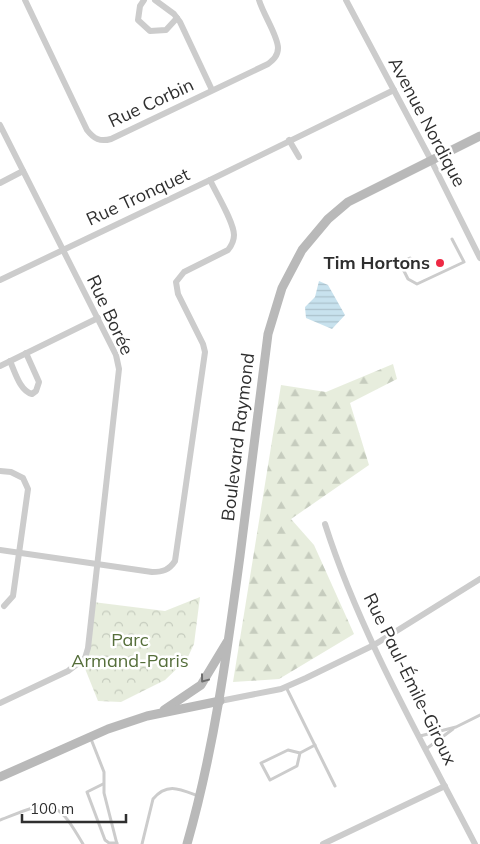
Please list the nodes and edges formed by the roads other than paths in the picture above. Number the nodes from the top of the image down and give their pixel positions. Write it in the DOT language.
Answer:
graph roads {
  1 [pos="25,0"];
  2 [pos="144,0"];
  3 [pos="155,0"];
  4 [pos="259,0"];
  5 [pos="346,0"];
  6 [pos="177,18"];
  7 [pos="212,90"];
  8 [pos="394,90"];
  9 [pos="0,125"];
  10 [pos="480,136"];
  11 [pos="289,140"];
  12 [pos="299,157"];
  13 [pos="431,160"];
  14 [pos="23,171"];
  15 [pos="210,180"];
  16 [pos="0,183"];
  17 [pos="452,239"];
  18 [pos="62,250"];
  19 [pos="410,258"];
  20 [pos="480,258"];
  21 [pos="0,280"];
  22 [pos="98,318"];
  23 [pos="26,353"];
  24 [pos="10,361"];
  25 [pos="0,366"];
  26 [pos="0,471"];
  27 [pos="325,524"];
  28 [pos="0,550"];
  29 [pos="19,553"];
  30 [pos="98,564"];
  31 [pos="480,579"];
  32 [pos="4,606"];
  33 [pos="229,638"];
  34 [pos="374,645"];
  35 [pos="286,687"];
  36 [pos="220,701"];
  37 [pos="0,703"];
  38 [pos="159,713"];
  39 [pos="480,715"];
  40 [pos="456,727"];
  41 [pos="89,736"];
  42 [pos="420,736"];
  43 [pos="315,745"];
  44 [pos="426,750"];
  45 [pos="300,753"];
  46 [pos="0,777"];
  47 [pos="103,784"];
  48 [pos="336,786"];
  49 [pos="445,786"];
  50 [pos="201,797"];
  51 [pos="0,820"];
  52 [pos="83,844"];
  53 [pos="117,844"];
  54 [pos="142,844"];
  55 [pos="187,844"];
  56 [pos="323,844"];
  57 [pos="474,844"];
  1 -- 7 [label="street, Rue Corbin"];
  2 -- 6 [label="street"];
  3 -- 6 [label="street"];
  4 -- 7 [label="street, Rue Corbin"];
  5 -- 8 [label="street, Avenue Nordique"];
  6 -- 7 [label="street"];
  8 -- 11 [label="street, Rue Tronquet"];
  8 -- 13 [label="street, Avenue Nordique"];
  9 -- 14 [label="street, Rue Borée"];
  10 -- 13 [label="street, Boulevard Raymond"];
  11 -- 12 [label="street"];
  11 -- 15 [label="street, Rue Tronquet"];
  13 -- 20 [label="street, Avenue Nordique"];
  13 -- 33 [label="street, Boulevard Raymond"];
  14 -- 16 [label="street"];
  14 -- 18 [label="street, Rue Borée"];
  15 -- 18 [label="street, Rue Tronquet"];
  15 -- 30 [label="street"];
  17 -- 19 [label="lane"];
  18 -- 21 [label="street, Rue Tronquet"];
  18 -- 22 [label="street, Rue Borée"];
  22 -- 23 [label="street"];
  22 -- 30 [label="street, Rue Borée"];
  23 -- 24 [label="street"];
  23 -- 24 [label="street"];
  24 -- 25 [label="street"];
  26 -- 29 [label="street"];
  27 -- 34 [label="street, Rue Paul-Émile-Giroux"];
  28 -- 29 [label="street"];
  29 -- 30 [label="street"];
  29 -- 32 [label="street"];
  30 -- 37 [label="street, Rue Borée"];
  31 -- 34 [label="street"];
  33 -- 36 [label="street, Boulevard Raymond"];
  33 -- 38 [label="street, one-way"];
  34 -- 35 [label="street"];
  34 -- 42 [label="street, Rue Paul-Émile-Giroux"];
  35 -- 36 [label="street"];
  35 -- 43 [label="lane"];
  36 -- 38 [label="street"];
  36 -- 50 [label="street, Boulevard Raymond"];
  38 -- 41 [label="street"];
  39 -- 40 [label="lane"];
  40 -- 42 [label="lane"];
  40 -- 44 [label="lane"];
  41 -- 46 [label="street"];
  41 -- 47 [label="lane"];
  42 -- 44 [label="street, Rue Paul-Émile-Giroux"];
  43 -- 45 [label="lane"];
  43 -- 48 [label="lane"];
  44 -- 49 [label="street, Rue Paul-Émile-Giroux"];
  45 -- 45 [label="lane"];
  47 -- 53 [label="lane"];
  47 -- 53 [label="lane"];
  49 -- 56 [label="street"];
  49 -- 57 [label="street, Rue Paul-Émile-Giroux"];
  50 -- 54 [label="lane"];
  50 -- 55 [label="street, Boulevard Raymond"];
  51 -- 52 [label="lane"];
}
